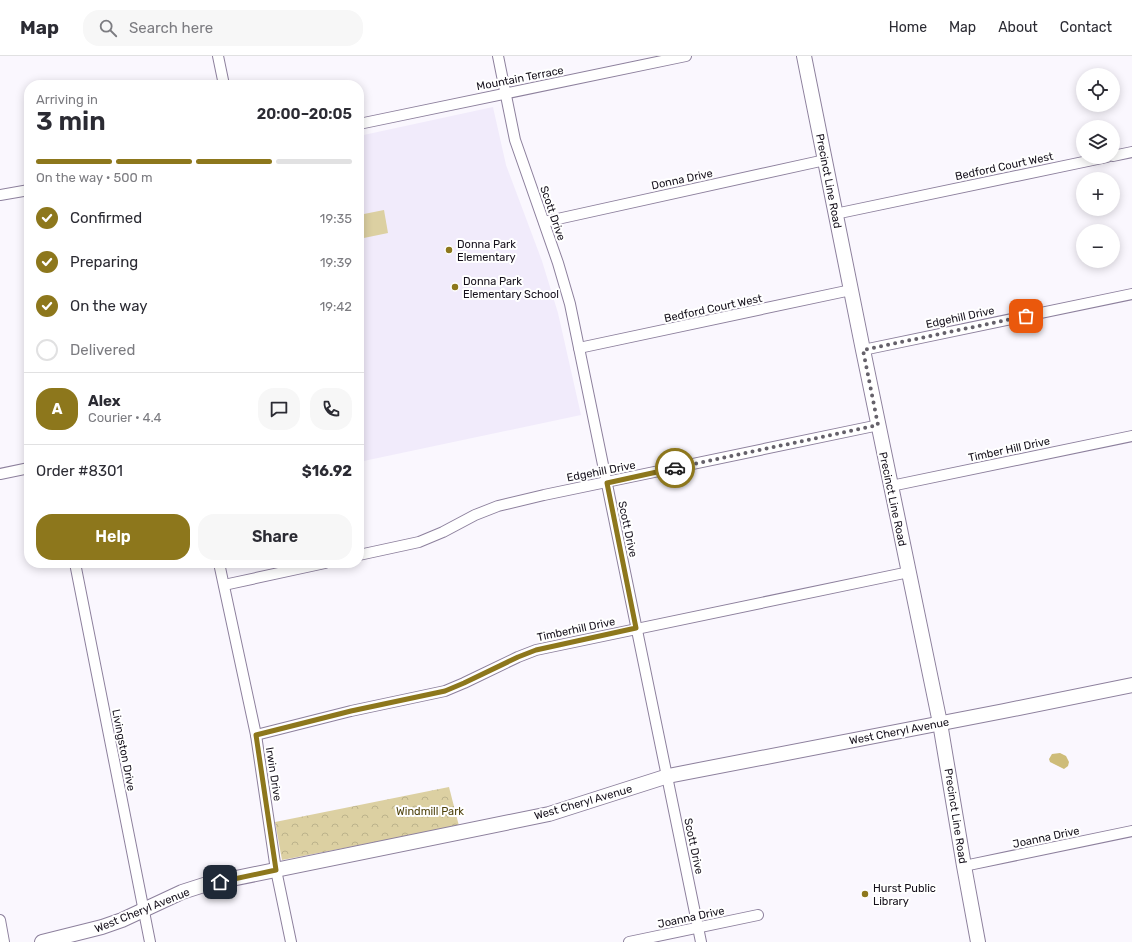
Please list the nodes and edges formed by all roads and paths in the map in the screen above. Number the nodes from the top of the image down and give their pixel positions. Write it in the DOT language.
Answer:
graph roads {
  1 [pos="218,56"];
  2 [pos="498,56"];
  3 [pos="686,56"];
  4 [pos="804,56"];
  5 [pos="223,80"];
  6 [pos="505,93"];
  7 [pos="364,123"];
  8 [pos="1132,152"];
  9 [pos="1120,155"];
  10 [pos="825,160"];
  11 [pos="1076,163"];
  12 [pos="24,191"];
  13 [pos="0,196"];
  14 [pos="835,214"];
  15 [pos="544,222"];
  16 [pos="851,290"];
  17 [pos="1132,294"];
  18 [pos="579,348"];
  19 [pos="863,350"];
  20 [pos="878,425"];
  21 [pos="1132,436"];
  22 [pos="24,469"];
  23 [pos="0,474"];
  24 [pos="607,483"];
  25 [pos="891,486"];
  26 [pos="364,554"];
  27 [pos="76,568"];
  28 [pos="220,568"];
  29 [pos="302,568"];
  30 [pos="909,572"];
  31 [pos="224,585"];
  32 [pos="636,628"];
  33 [pos="1132,684"];
  34 [pos="940,723"];
  35 [pos="256,735"];
  36 [pos="668,776"];
  37 [pos="1132,831"];
  38 [pos="964,866"];
  39 [pos="276,870"];
  40 [pos="143,910"];
  41 [pos="758,916"];
  42 [pos="0,920"];
  43 [pos="699,928"];
  44 [pos="4,942"];
  45 [pos="42,942"];
  46 [pos="150,942"];
  47 [pos="291,942"];
  48 [pos="629,942"];
  49 [pos="702,942"];
  50 [pos="978,942"];
  1 -- 5 [label="street"];
  2 -- 6 [label="street, Scott Drive"];
  3 -- 6 [label="street, Mountain Terrace"];
  4 -- 10 [label="street, Precinct Line Road"];
  6 -- 7 [label="street, Mountain Terrace"];
  6 -- 15 [label="street, Scott Drive"];
  8 -- 9 [label="street"];
  10 -- 14 [label="street, Precinct Line Road"];
  10 -- 15 [label="street, Donna Drive"];
  11 -- 14 [label="street, Bedford Court West"];
  12 -- 13 [label="street"];
  14 -- 16 [label="street, Precinct Line Road"];
  15 -- 18 [label="street, Scott Drive"];
  16 -- 18 [label="street, Bedford Court West"];
  16 -- 19 [label="street, Precinct Line Road"];
  17 -- 19 [label="street, Edgehill Drive"];
  18 -- 24 [label="street, Scott Drive"];
  19 -- 20 [label="street, Precinct Line Road"];
  20 -- 24 [label="street, Edgehill Drive"];
  20 -- 25 [label="street, Precinct Line Road"];
  21 -- 25 [label="street, Timber Hill Drive"];
  22 -- 23 [label="street"];
  24 -- 26 [label="street, Edgehill Drive"];
  24 -- 32 [label="street, Scott Drive"];
  25 -- 30 [label="street, Precinct Line Road"];
  27 -- 40 [label="street, Livingston Drive"];
  28 -- 31 [label="street, Irwin Drive"];
  29 -- 31 [label="street"];
  30 -- 32 [label="street, Timberhill Drive"];
  30 -- 34 [label="street, Precinct Line Road"];
  31 -- 35 [label="street, Irwin Drive"];
  32 -- 35 [label="street, Timberhill Drive"];
  32 -- 36 [label="street, Scott Drive"];
  33 -- 34 [label="street, West Cheryl Avenue"];
  34 -- 36 [label="street, West Cheryl Avenue"];
  34 -- 38 [label="street, Precinct Line Road"];
  35 -- 39 [label="street, Irwin Drive"];
  36 -- 39 [label="street, West Cheryl Avenue"];
  36 -- 43 [label="street, Scott Drive"];
  37 -- 38 [label="street, Joanna Drive"];
  38 -- 50 [label="street, Precinct Line Road"];
  39 -- 40 [label="street, West Cheryl Avenue"];
  39 -- 47 [label="street, Irwin Drive"];
  40 -- 45 [label="street, West Cheryl Avenue"];
  40 -- 46 [label="street, Livingston Drive"];
  41 -- 43 [label="street, Joanna Drive"];
  42 -- 44 [label="street"];
  43 -- 48 [label="street, Joanna Drive"];
  43 -- 49 [label="street, Scott Drive"];
}
